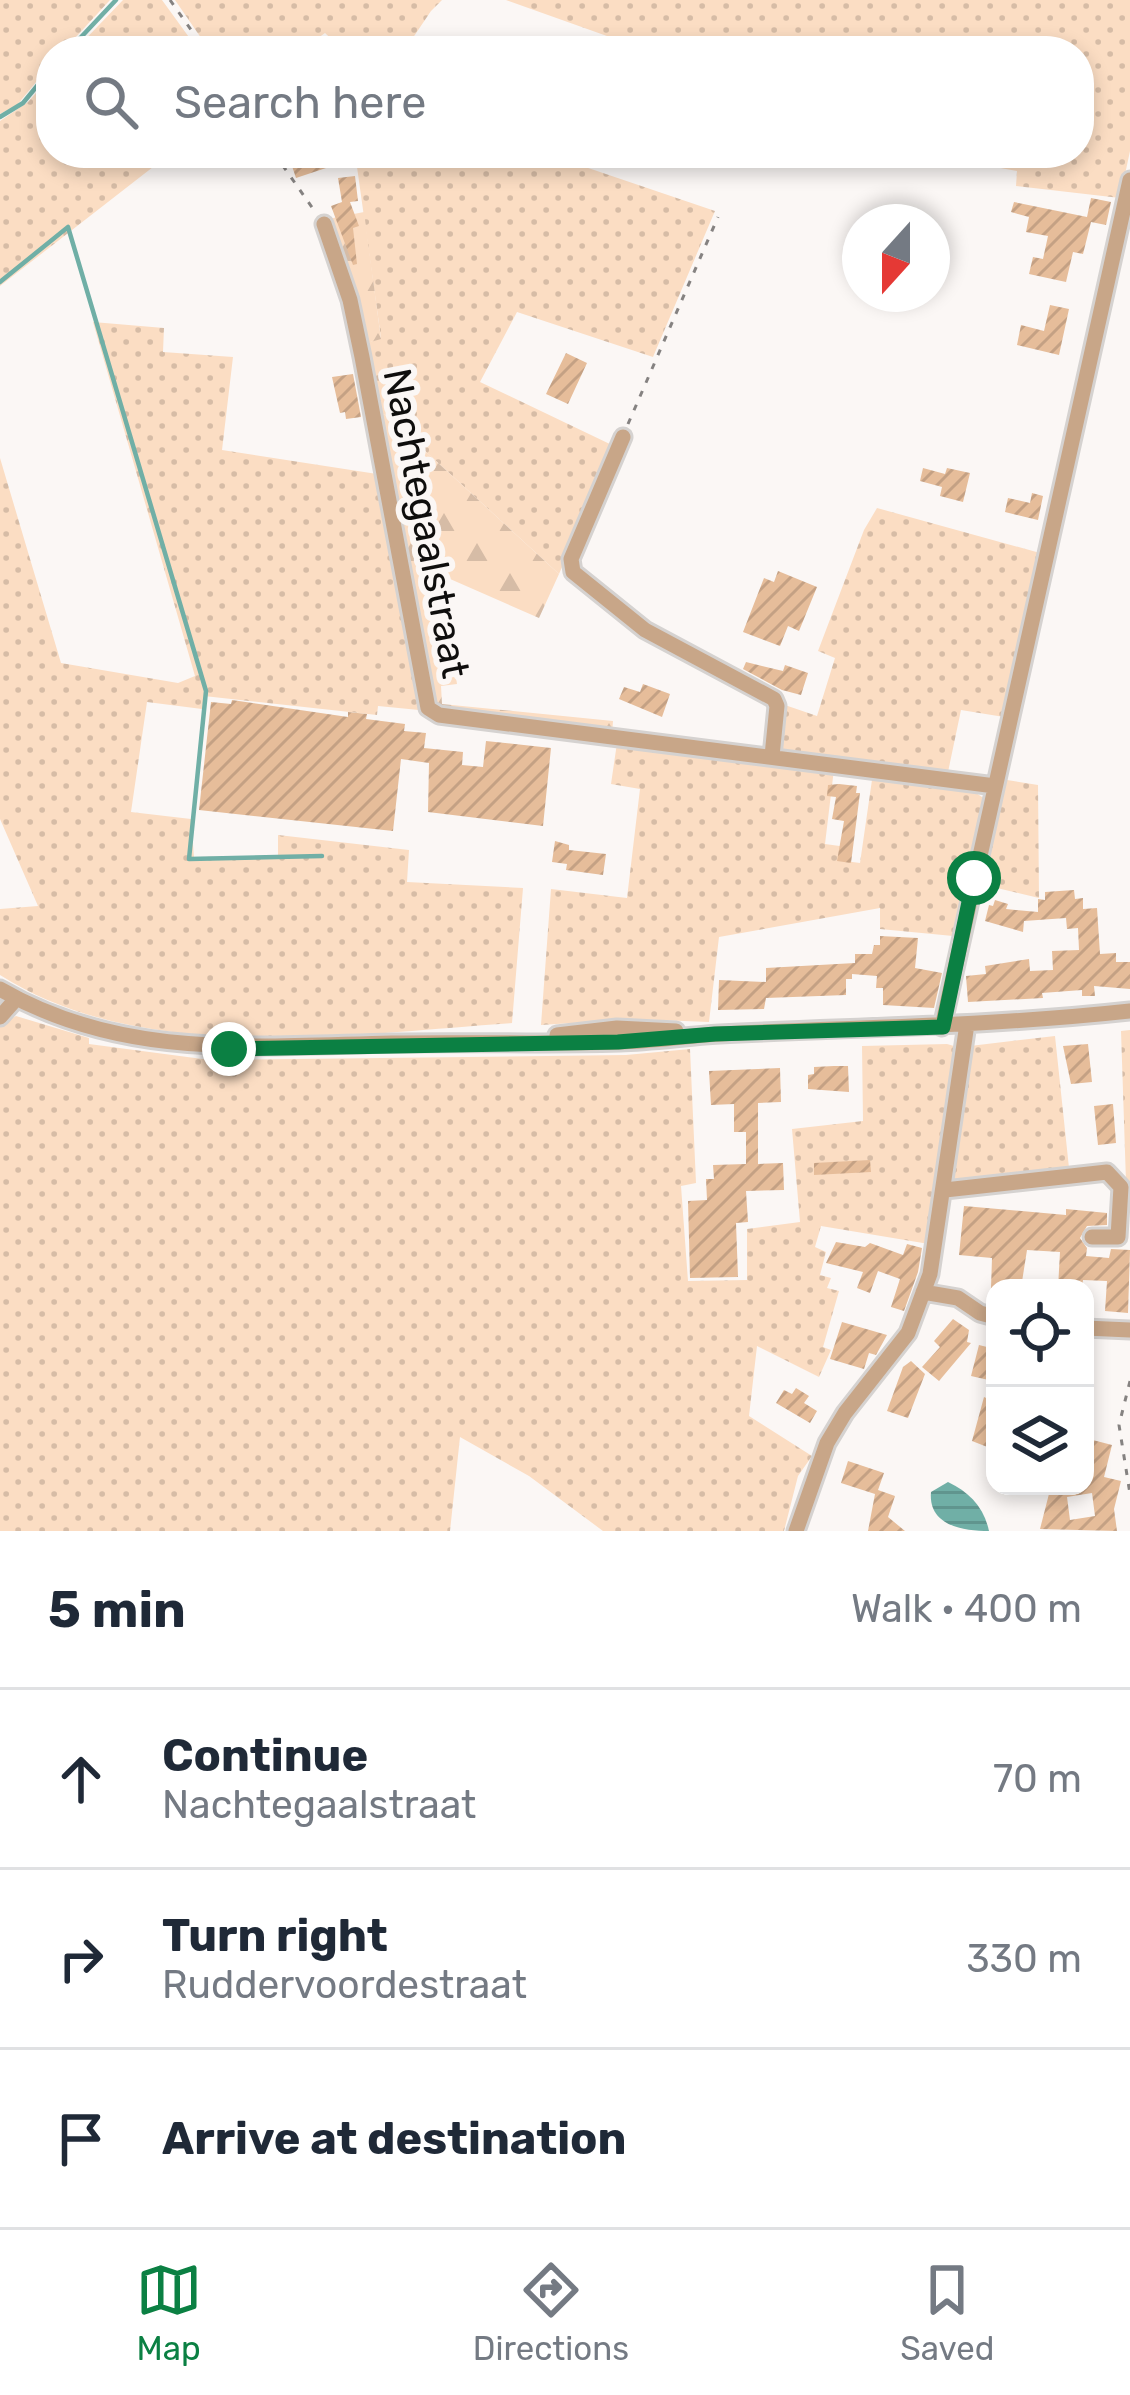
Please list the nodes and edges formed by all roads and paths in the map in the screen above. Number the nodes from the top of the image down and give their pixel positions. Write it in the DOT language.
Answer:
graph roads {
  1 [pos="170,0"];
  2 [pos="195,36"];
  3 [pos="285,168"];
  4 [pos="1130,180"];
  5 [pos="718,217"];
  6 [pos="324,224"];
  7 [pos="623,437"];
  8 [pos="772,756"];
  9 [pos="995,787"];
  10 [pos="0,989"];
  11 [pos="16,999"];
  12 [pos="1130,1011"];
  13 [pos="0,1017"];
  14 [pos="967,1024"];
  15 [pos="943,1027"];
  16 [pos="945,1190"];
  17 [pos="1092,1237"];
  18 [pos="923,1292"];
  19 [pos="986,1315"];
  20 [pos="1094,1328"];
  21 [pos="1130,1330"];
  22 [pos="1130,1381"];
  23 [pos="1130,1494"];
  24 [pos="796,1531"];
  1 -- 2 [label="path"];
  3 -- 6 [label="path"];
  4 -- 9 [label="street"];
  5 -- 7 [label="path"];
  6 -- 8 [label="street, Nachtegaalstraat"];
  7 -- 8 [label="street"];
  8 -- 9 [label="street, Nachtegaalstraat"];
  9 -- 15 [label="street"];
  10 -- 11 [label="street"];
  11 -- 13 [label="street"];
  11 -- 15 [label="street"];
  12 -- 14 [label="street"];
  14 -- 15 [label="street"];
  14 -- 16 [label="street"];
  16 -- 17 [label="street"];
  16 -- 18 [label="street"];
  18 -- 19 [label="street"];
  18 -- 24 [label="street"];
  20 -- 21 [label="street"];
  22 -- 23 [label="path"];
}
